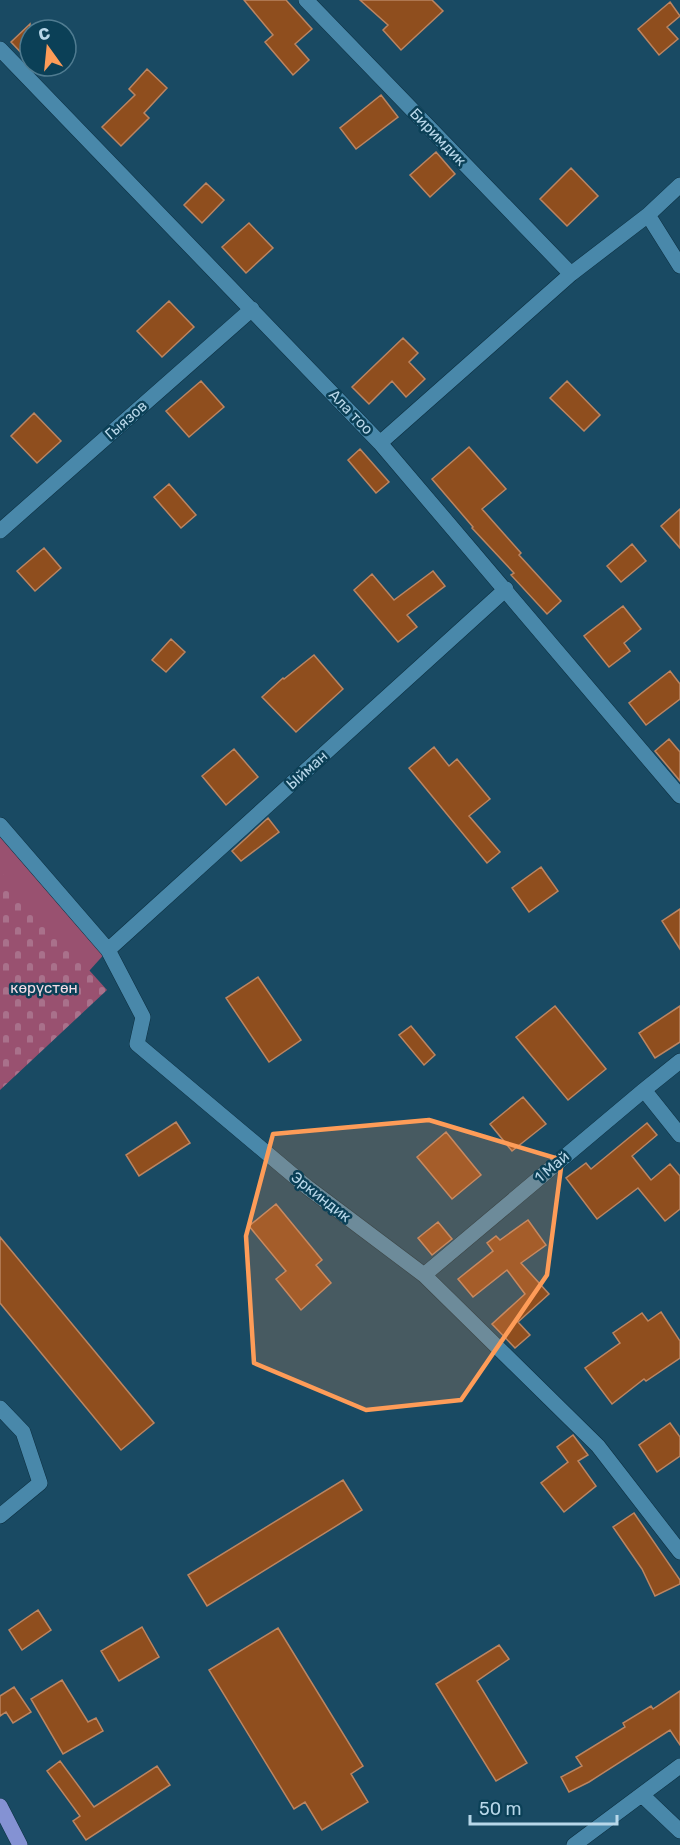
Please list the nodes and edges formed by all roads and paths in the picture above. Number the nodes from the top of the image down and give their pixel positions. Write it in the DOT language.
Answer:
graph roads {
  1 [pos="306,0"];
  2 [pos="0,49"];
  3 [pos="12,62"];
  4 [pos="0,73"];
  5 [pos="680,185"];
  6 [pos="648,214"];
  7 [pos="680,266"];
  8 [pos="571,274"];
  9 [pos="252,309"];
  10 [pos="380,443"];
  11 [pos="0,531"];
  12 [pos="506,589"];
  13 [pos="680,796"];
  14 [pos="0,825"];
  15 [pos="108,950"];
  16 [pos="680,1061"];
  17 [pos="644,1090"];
  18 [pos="680,1135"];
  19 [pos="424,1275"];
  20 [pos="0,1408"];
  21 [pos="0,1516"];
  22 [pos="680,1552"];
  23 [pos="680,1766"];
  24 [pos="642,1795"];
  25 [pos="0,1806"];
  26 [pos="680,1831"];
  27 [pos="20,1845"];
  28 [pos="574,1845"];
  1 -- 8 [label="street, Биримдик"];
  2 -- 3 [label="street, Ала тоо"];
  3 -- 4 [label="street"];
  3 -- 9 [label="street, Ала тоо"];
  5 -- 6 [label="street"];
  6 -- 7 [label="street"];
  6 -- 8 [label="street"];
  8 -- 10 [label="street"];
  9 -- 10 [label="street, Ала тоо"];
  9 -- 11 [label="street, Гыязов"];
  10 -- 12 [label="street, Ала тоо"];
  12 -- 13 [label="street, Ала тоо"];
  12 -- 15 [label="street, Ыйман"];
  14 -- 15 [label="street, Эркиндик"];
  15 -- 19 [label="street, Эркиндик"];
  16 -- 17 [label="street, 1 Май"];
  17 -- 18 [label="street"];
  17 -- 19 [label="street, 1 Май"];
  19 -- 22 [label="street, Эркиндик"];
  20 -- 21 [label="street"];
  23 -- 24 [label="street"];
  24 -- 26 [label="street"];
  24 -- 28 [label="street"];
  25 -- 27 [label="main road"];
}
